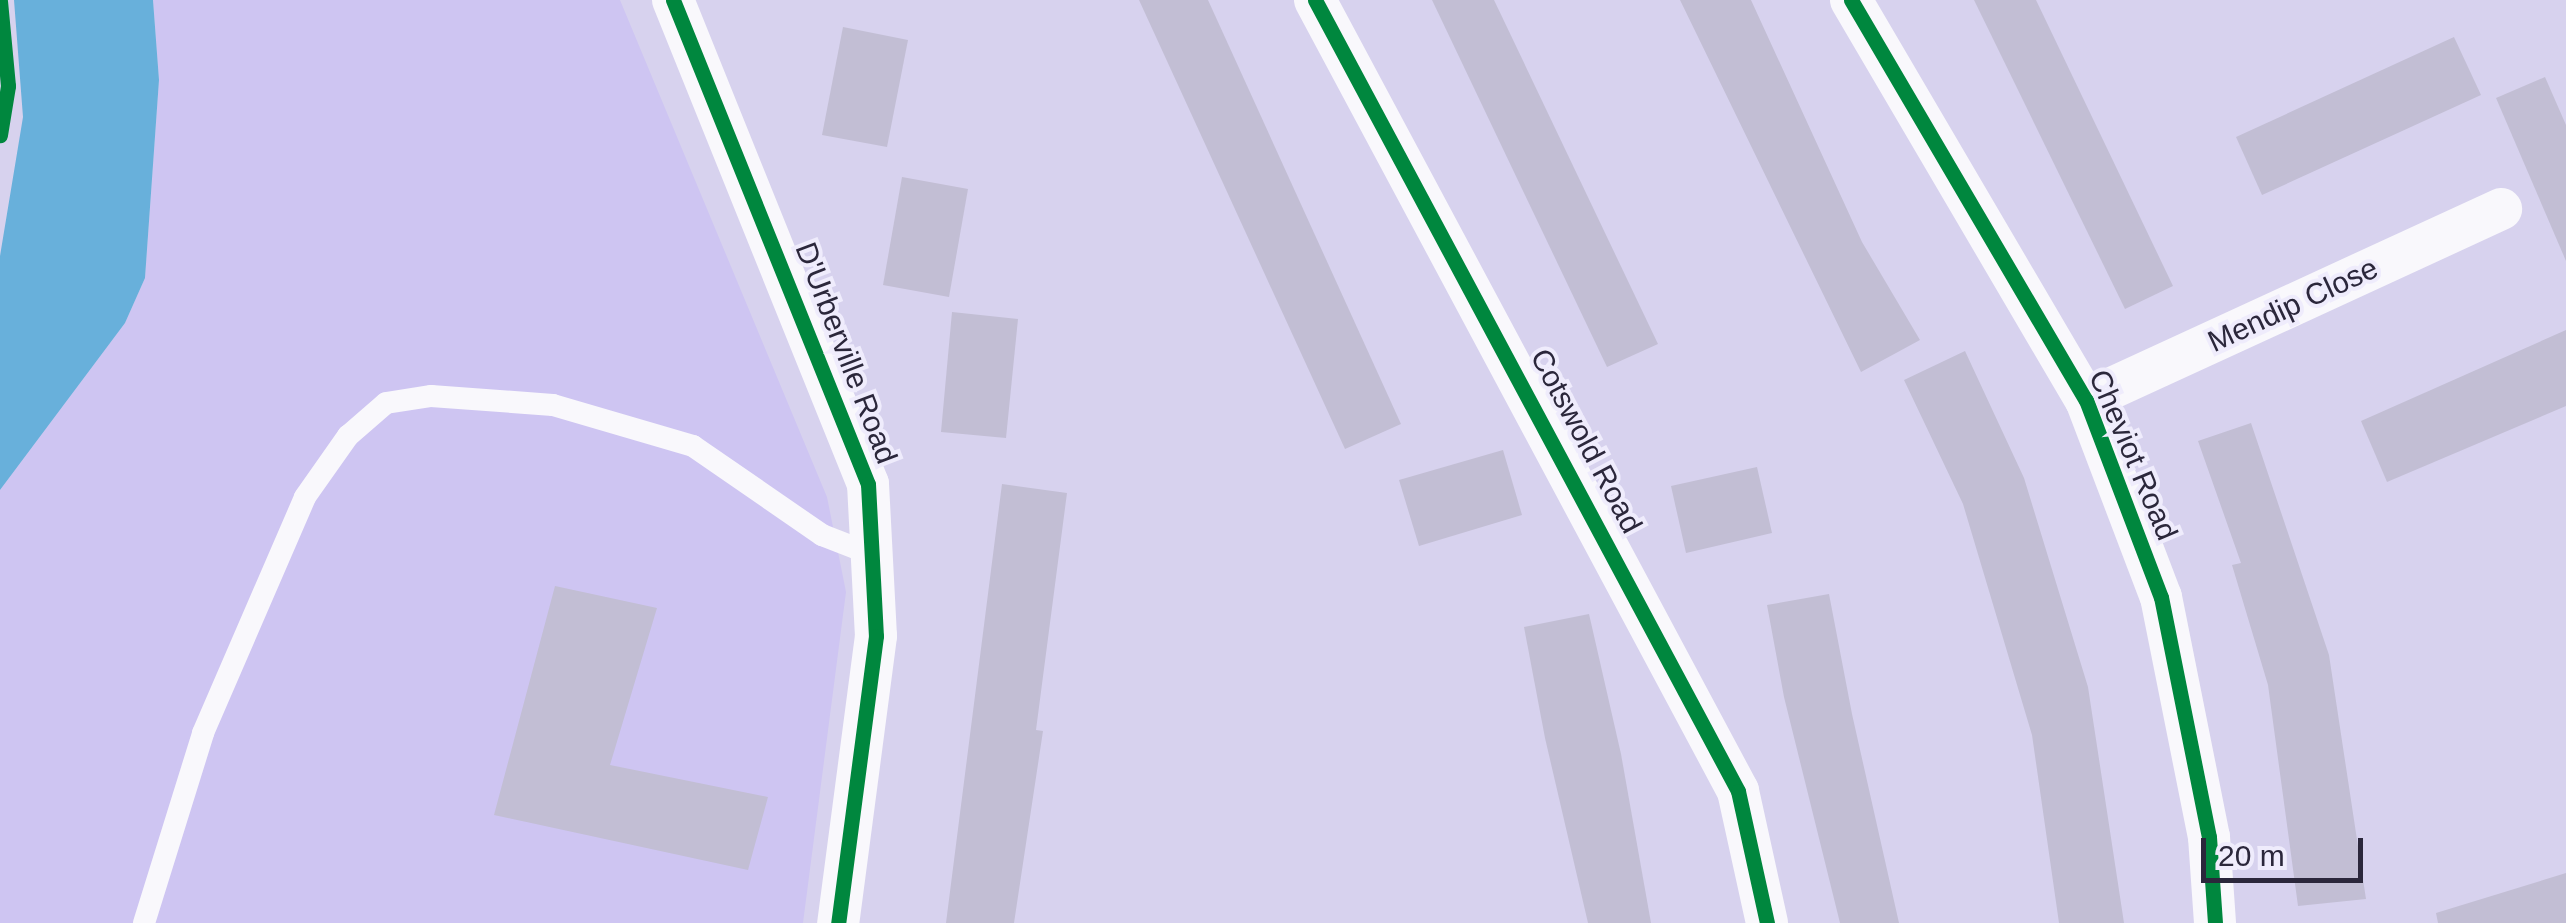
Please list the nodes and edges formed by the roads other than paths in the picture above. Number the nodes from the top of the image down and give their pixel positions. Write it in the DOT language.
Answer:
graph roads {
  1 [pos="673,0"];
  2 [pos="1315,0"];
  3 [pos="1851,0"];
  4 [pos="2501,209"];
  5 [pos="2086,400"];
  6 [pos="876,556"];
  7 [pos="144,923"];
  8 [pos="838,923"];
  9 [pos="1767,923"];
  10 [pos="2215,923"];
  1 -- 6 [label="street, D'Urberville Road"];
  2 -- 9 [label="street, Cotswold Road"];
  3 -- 5 [label="street, Cheviot Road"];
  4 -- 5 [label="street, Mendip Close"];
  5 -- 10 [label="street, Cheviot Road"];
  6 -- 7 [label="lane"];
  6 -- 8 [label="street, D'Urberville Road"];
}
